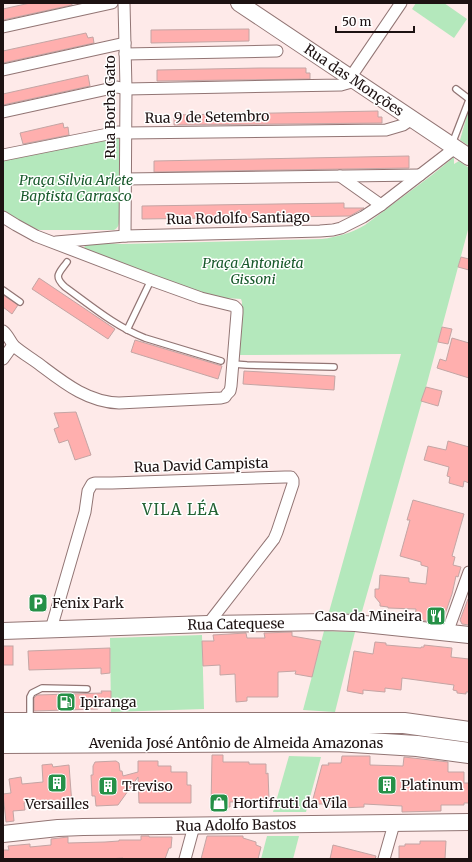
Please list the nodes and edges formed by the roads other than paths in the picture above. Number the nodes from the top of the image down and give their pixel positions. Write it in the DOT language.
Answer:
graph roads {
  1 [pos="112,3"];
  2 [pos="124,3"];
  3 [pos="239,3"];
  4 [pos="401,3"];
  5 [pos="3,27"];
  6 [pos="125,48"];
  7 [pos="277,52"];
  8 [pos="3,70"];
  9 [pos="353,80"];
  10 [pos="126,89"];
  11 [pos="456,89"];
  12 [pos="469,99"];
  13 [pos="3,112"];
  14 [pos="412,119"];
  15 [pos="126,133"];
  16 [pos="453,147"];
  17 [pos="3,155"];
  18 [pos="469,157"];
  19 [pos="420,175"];
  20 [pos="340,176"];
  21 [pos="126,179"];
  22 [pos="381,205"];
  23 [pos="3,217"];
  24 [pos="125,236"];
  25 [pos="53,242"];
  26 [pos="67,262"];
  27 [pos="151,280"];
  28 [pos="3,290"];
  29 [pos="20,302"];
  30 [pos="127,330"];
  31 [pos="3,331"];
  32 [pos="13,345"];
  33 [pos="3,359"];
  34 [pos="222,361"];
  35 [pos="233,364"];
  36 [pos="334,367"];
  37 [pos="469,572"];
  38 [pos="208,624"];
  39 [pos="51,630"];
  40 [pos="3,631"];
  41 [pos="447,633"];
  42 [pos="469,635"];
  43 [pos="87,688"];
  44 [pos="3,723"];
  45 [pos="30,723"];
  46 [pos="469,732"];
  47 [pos="3,743"];
  48 [pos="469,753"];
  49 [pos="469,822"];
  50 [pos="394,824"];
  51 [pos="194,826"];
  52 [pos="3,834"];
  53 [pos="185,859"];
  54 [pos="384,859"];
  1 -- 5 [label="street"];
  2 -- 6 [label="street, Rua Borba Gato"];
  3 -- 9 [label="street, Rua das Monções"];
  4 -- 9 [label="street"];
  6 -- 7 [label="street"];
  6 -- 8 [label="street"];
  6 -- 10 [label="street, Rua Borba Gato"];
  9 -- 10 [label="street"];
  9 -- 14 [label="street, Rua das Monções"];
  10 -- 13 [label="street"];
  10 -- 15 [label="street, Rua Borba Gato"];
  11 -- 12 [label="lane"];
  12 -- 16 [label="lane"];
  14 -- 15 [label="street, Rua 9 de Setembro"];
  14 -- 16 [label="street, Rua das Monções"];
  15 -- 17 [label="street, Rua 9 de Setembro"];
  15 -- 21 [label="street, Rua Borba Gato"];
  16 -- 18 [label="street, Rua das Monções"];
  16 -- 19 [label="street, Rua Rodolfo Santiago"];
  19 -- 20 [label="street"];
  19 -- 22 [label="street, Rua Rodolfo Santiago"];
  20 -- 21 [label="street"];
  20 -- 22 [label="street"];
  21 -- 24 [label="street, Rua Borba Gato"];
  22 -- 24 [label="street, Rua Rodolfo Santiago"];
  23 -- 25 [label="street, Rua Rodolfo Santiago"];
  24 -- 25 [label="street, Rua Rodolfo Santiago"];
  25 -- 27 [label="street"];
  26 -- 30 [label="lane"];
  27 -- 30 [label="lane"];
  27 -- 35 [label="street"];
  28 -- 29 [label="lane"];
  30 -- 34 [label="lane"];
  31 -- 32 [label="street"];
  32 -- 33 [label="street"];
  32 -- 35 [label="street"];
  35 -- 36 [label="lane"];
  37 -- 41 [label="street"];
  38 -- 39 [label="street, Rua Catequese"];
  38 -- 39 [label="street, Rua David Campista"];
  38 -- 41 [label="street, Rua Catequese"];
  39 -- 40 [label="street, Rua Catequese"];
  41 -- 42 [label="street, Rua Catequese"];
  43 -- 45 [label="lane"];
  44 -- 45 [label="highway, Avenida José Antônio de Almeida Amazonas"];
  45 -- 46 [label="highway, Avenida José Antônio de Almeida Amazonas"];
  47 -- 48 [label="highway, Avenida José Antônio de Almeida Amazonas"];
  49 -- 50 [label="street, Rua Adolfo Bastos"];
  50 -- 51 [label="street, Rua Adolfo Bastos"];
  50 -- 54 [label="street"];
  51 -- 52 [label="street, Rua Adolfo Bastos"];
  51 -- 53 [label="street"];
}
